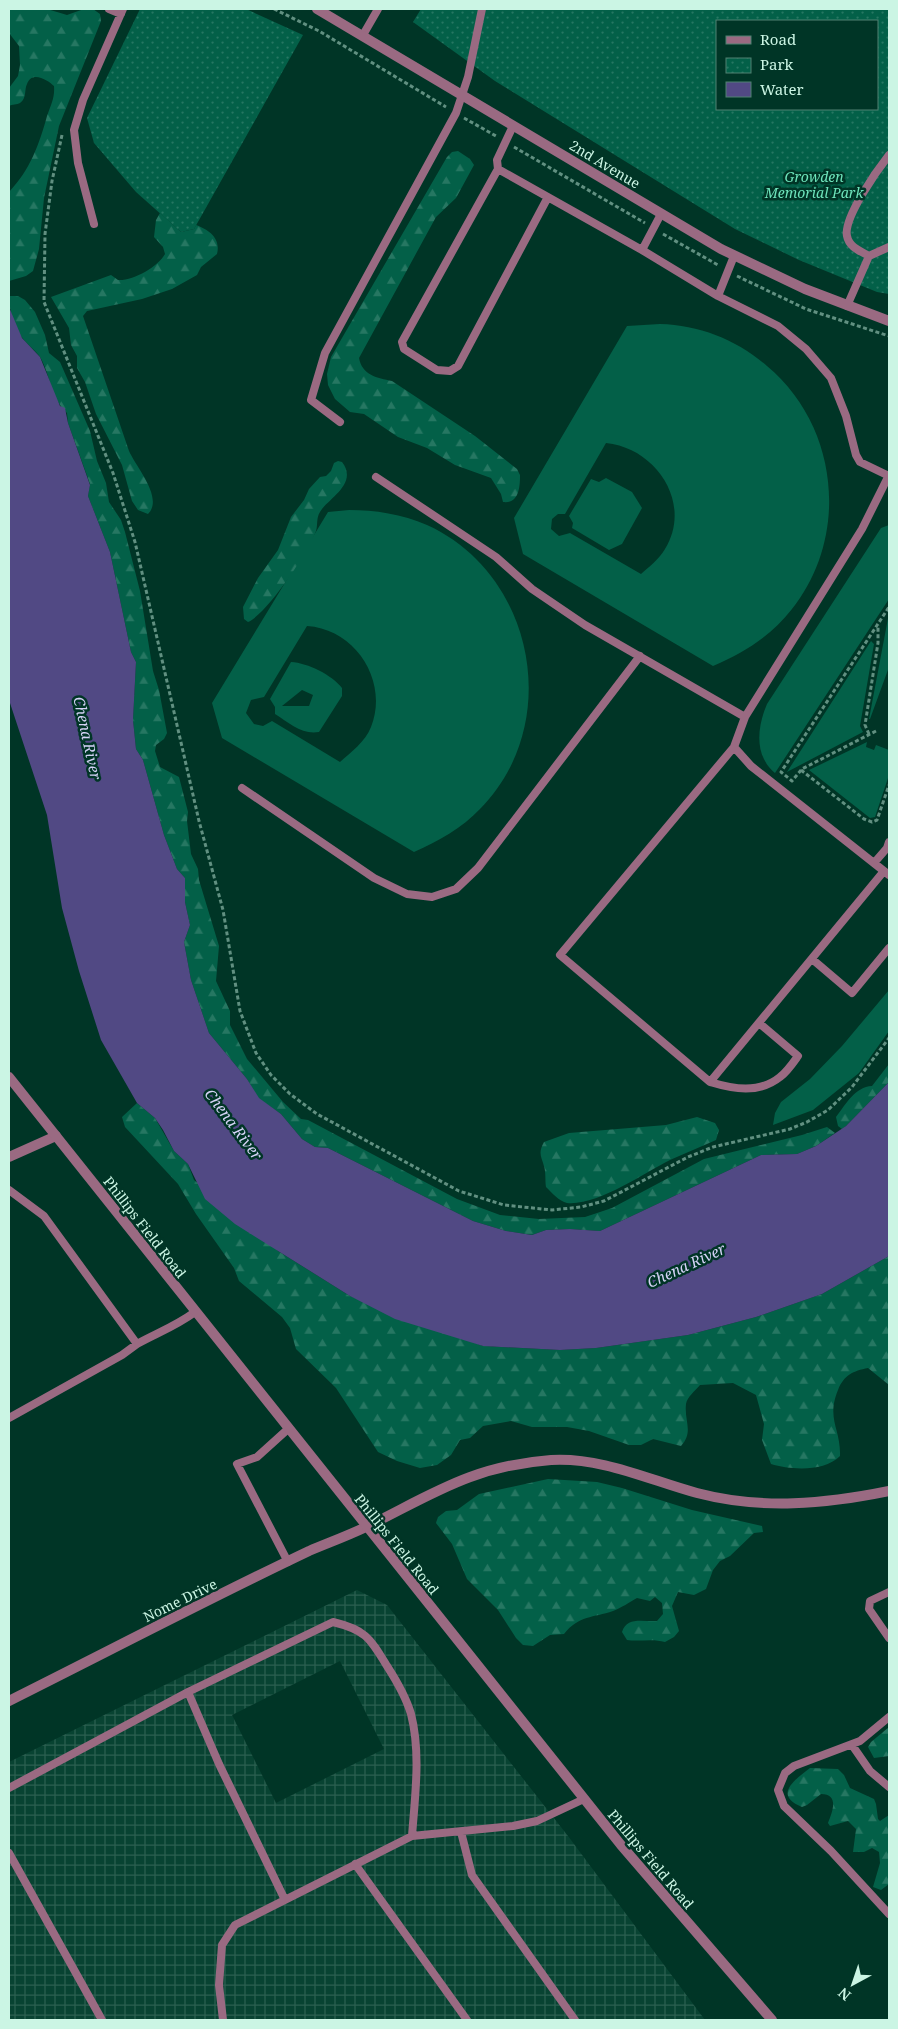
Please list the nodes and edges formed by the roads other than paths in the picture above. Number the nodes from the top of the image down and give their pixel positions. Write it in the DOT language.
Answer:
graph roads {
  1 [pos="109,9"];
  2 [pos="317,9"];
  3 [pos="378,9"];
  4 [pos="482,9"];
  5 [pos="122,11"];
  6 [pos="363,35"];
  7 [pos="462,94"];
  8 [pos="513,126"];
  9 [pos="889,155"];
  10 [pos="498,169"];
  11 [pos="548,197"];
  12 [pos="661,214"];
  13 [pos="94,224"];
  14 [pos="889,247"];
  15 [pos="642,250"];
  16 [pos="734,256"];
  17 [pos="869,256"];
  18 [pos="718,296"];
  19 [pos="847,306"];
  20 [pos="889,321"];
  21 [pos="340,422"];
  22 [pos="889,476"];
  23 [pos="376,477"];
  24 [pos="640,656"];
  25 [pos="745,717"];
  26 [pos="734,747"];
  27 [pos="242,788"];
  28 [pos="889,842"];
  29 [pos="874,863"];
  30 [pos="887,873"];
  31 [pos="889,948"];
  32 [pos="812,959"];
  33 [pos="759,1023"];
  34 [pos="9,1077"];
  35 [pos="710,1082"];
  36 [pos="56,1136"];
  37 [pos="9,1157"];
  38 [pos="9,1190"];
  39 [pos="196,1312"];
  40 [pos="137,1344"];
  41 [pos="9,1418"];
  42 [pos="288,1429"];
  43 [pos="889,1490"];
  44 [pos="366,1527"];
  45 [pos="288,1562"];
  46 [pos="889,1592"];
  47 [pos="889,1638"];
  48 [pos="188,1692"];
  49 [pos="9,1701"];
  50 [pos="889,1717"];
  51 [pos="852,1745"];
  52 [pos="889,1787"];
  53 [pos="9,1788"];
  54 [pos="584,1799"];
  55 [pos="461,1832"];
  56 [pos="412,1836"];
  57 [pos="9,1853"];
  58 [pos="356,1864"];
  59 [pos="285,1900"];
  60 [pos="889,1912"];
  61 [pos="102,2020"];
  62 [pos="223,2020"];
  63 [pos="467,2020"];
  64 [pos="576,2020"];
  65 [pos="772,2020"];
  1 -- 5 [label="lane"];
  2 -- 6 [label="street, 2nd Avenue"];
  3 -- 6 [label="lane"];
  4 -- 7 [label="lane"];
  5 -- 13 [label="lane"];
  6 -- 7 [label="street, 2nd Avenue"];
  7 -- 8 [label="street, 2nd Avenue"];
  7 -- 21 [label="lane"];
  8 -- 10 [label="lane"];
  8 -- 12 [label="street, 2nd Avenue"];
  9 -- 17 [label="lane"];
  10 -- 11 [label="lane"];
  10 -- 11 [label="lane"];
  11 -- 15 [label="lane"];
  12 -- 15 [label="lane"];
  12 -- 16 [label="street, 2nd Avenue"];
  14 -- 17 [label="lane"];
  15 -- 18 [label="lane"];
  16 -- 18 [label="lane"];
  16 -- 19 [label="street, 2nd Avenue"];
  17 -- 19 [label="lane"];
  18 -- 22 [label="lane"];
  19 -- 20 [label="street, 2nd Avenue"];
  22 -- 25 [label="lane"];
  23 -- 24 [label="lane"];
  24 -- 25 [label="lane"];
  24 -- 27 [label="lane"];
  25 -- 26 [label="lane"];
  26 -- 29 [label="lane"];
  26 -- 35 [label="lane"];
  28 -- 29 [label="lane"];
  29 -- 30 [label="lane"];
  30 -- 32 [label="lane"];
  31 -- 32 [label="lane"];
  32 -- 33 [label="lane"];
  33 -- 35 [label="lane"];
  33 -- 35 [label="lane"];
  34 -- 36 [label="street, Phillips Field Road"];
  36 -- 37 [label="street"];
  36 -- 39 [label="street, Phillips Field Road"];
  38 -- 40 [label="lane"];
  39 -- 40 [label="lane"];
  39 -- 42 [label="street, Phillips Field Road"];
  40 -- 41 [label="lane"];
  42 -- 44 [label="street, Phillips Field Road"];
  42 -- 45 [label="lane"];
  43 -- 44 [label="street, Nome Drive"];
  44 -- 45 [label="street, Nome Drive"];
  44 -- 54 [label="street, Phillips Field Road"];
  45 -- 49 [label="street, Nome Drive"];
  46 -- 47 [label="lane"];
  48 -- 53 [label="lane"];
  48 -- 56 [label="lane"];
  48 -- 59 [label="lane"];
  50 -- 51 [label="lane"];
  51 -- 52 [label="lane"];
  51 -- 60 [label="lane"];
  54 -- 55 [label="lane"];
  54 -- 65 [label="street, Phillips Field Road"];
  55 -- 56 [label="lane"];
  55 -- 64 [label="lane"];
  56 -- 58 [label="lane"];
  57 -- 61 [label="lane"];
  58 -- 59 [label="lane"];
  58 -- 63 [label="lane"];
  59 -- 62 [label="lane"];
}
